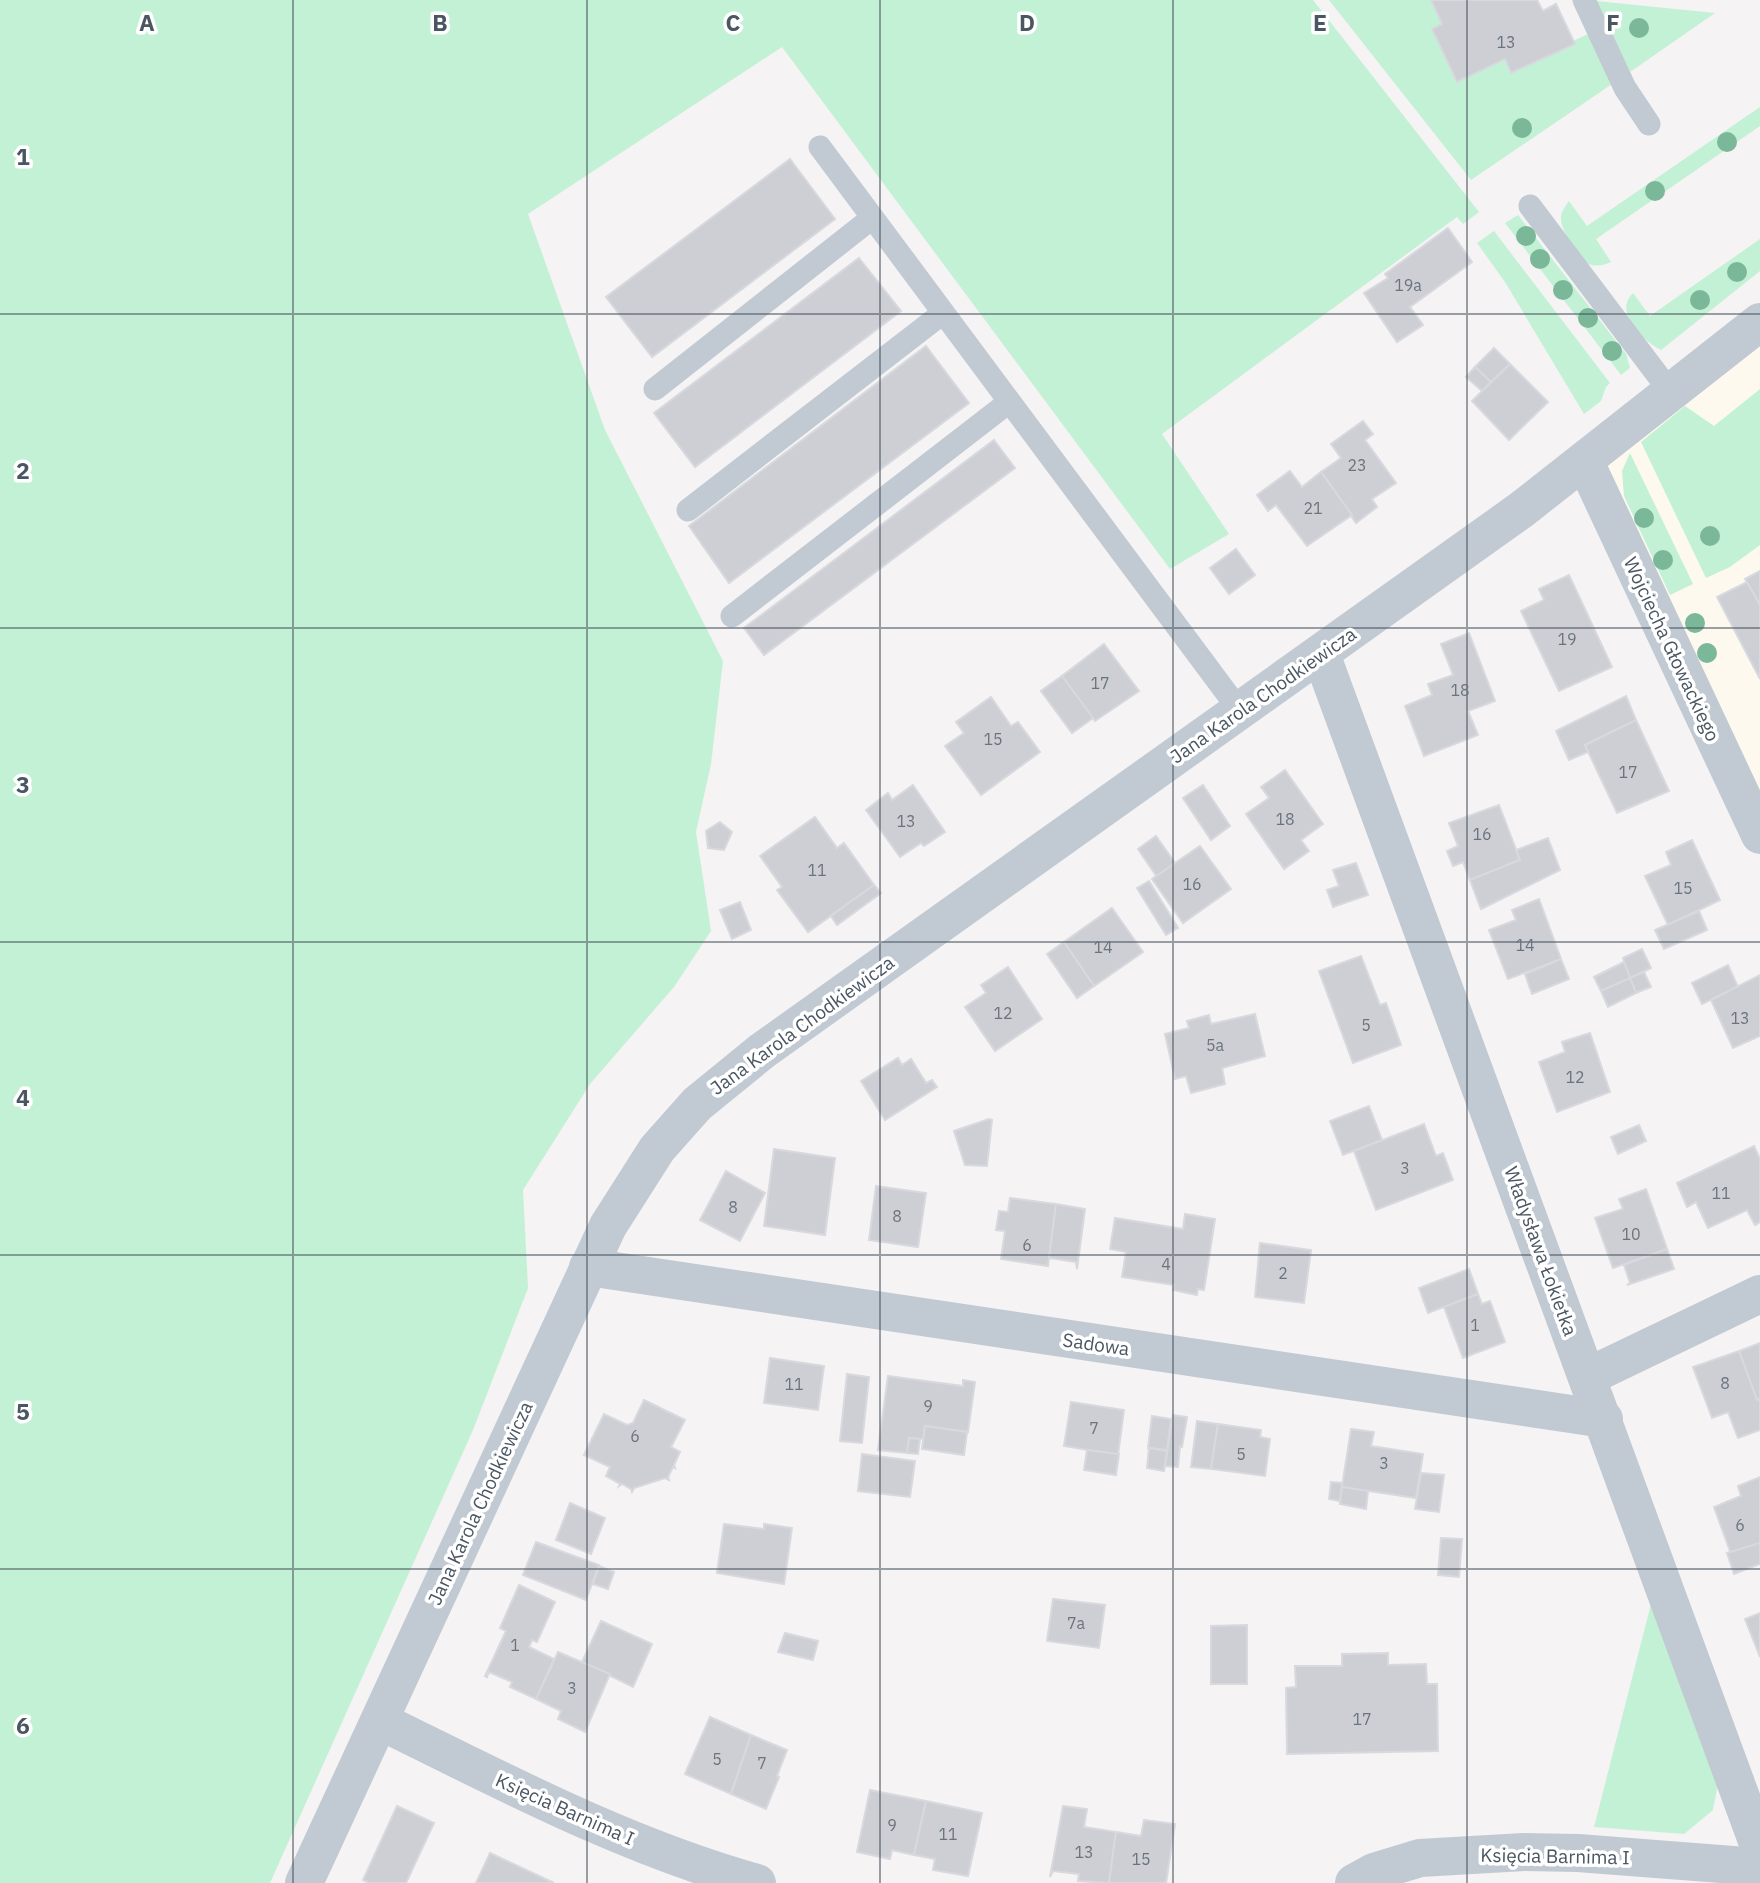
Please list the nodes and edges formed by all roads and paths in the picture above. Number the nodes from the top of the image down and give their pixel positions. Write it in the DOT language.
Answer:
graph roads {
  1 [pos="1584,0"];
  2 [pos="1649,124"];
  3 [pos="820,148"];
  4 [pos="1530,206"];
  5 [pos="872,218"];
  6 [pos="943,313"];
  7 [pos="1760,322"];
  8 [pos="655,389"];
  9 [pos="1672,394"];
  10 [pos="1009,402"];
  11 [pos="1585,462"];
  12 [pos="688,510"];
  13 [pos="732,616"];
  14 [pos="1321,654"];
  15 [pos="1240,711"];
  16 [pos="1760,835"];
  17 [pos="588,1267"];
  18 [pos="1760,1294"];
  19 [pos="1587,1377"];
  20 [pos="1604,1419"];
  21 [pos="380,1721"];
  22 [pos="1760,1849"];
  23 [pos="1760,1867"];
  24 [pos="716,1877"];
  25 [pos="304,1883"];
  26 [pos="757,1883"];
  27 [pos="1354,1883"];
  1 -- 2 [label="lane"];
  3 -- 5 [label="lane"];
  4 -- 9 [label="lane"];
  5 -- 6 [label="lane"];
  5 -- 8 [label="lane"];
  6 -- 10 [label="lane"];
  6 -- 12 [label="lane"];
  7 -- 9 [label="street, Jana Karola Chodkiewicza"];
  9 -- 11 [label="street, Jana Karola Chodkiewicza"];
  10 -- 13 [label="lane"];
  10 -- 15 [label="lane"];
  11 -- 14 [label="street, Jana Karola Chodkiewicza"];
  11 -- 16 [label="street, Wojciecha Głowackiego"];
  14 -- 15 [label="street, Jana Karola Chodkiewicza"];
  14 -- 19 [label="street, Władysława Łokietka"];
  15 -- 17 [label="street, Jana Karola Chodkiewicza"];
  17 -- 20 [label="street, Sadowa"];
  17 -- 21 [label="street, Jana Karola Chodkiewicza"];
  18 -- 19 [label="street"];
  19 -- 20 [label="street, Władysława Łokietka"];
  20 -- 22 [label="street, Władysława Łokietka"];
  21 -- 24 [label="street, Księcia Barnima I"];
  21 -- 25 [label="street, Jana Karola Chodkiewicza"];
  23 -- 27 [label="street, Księcia Barnima I"];
  24 -- 26 [label="street, Księcia Barnima I"];
}
